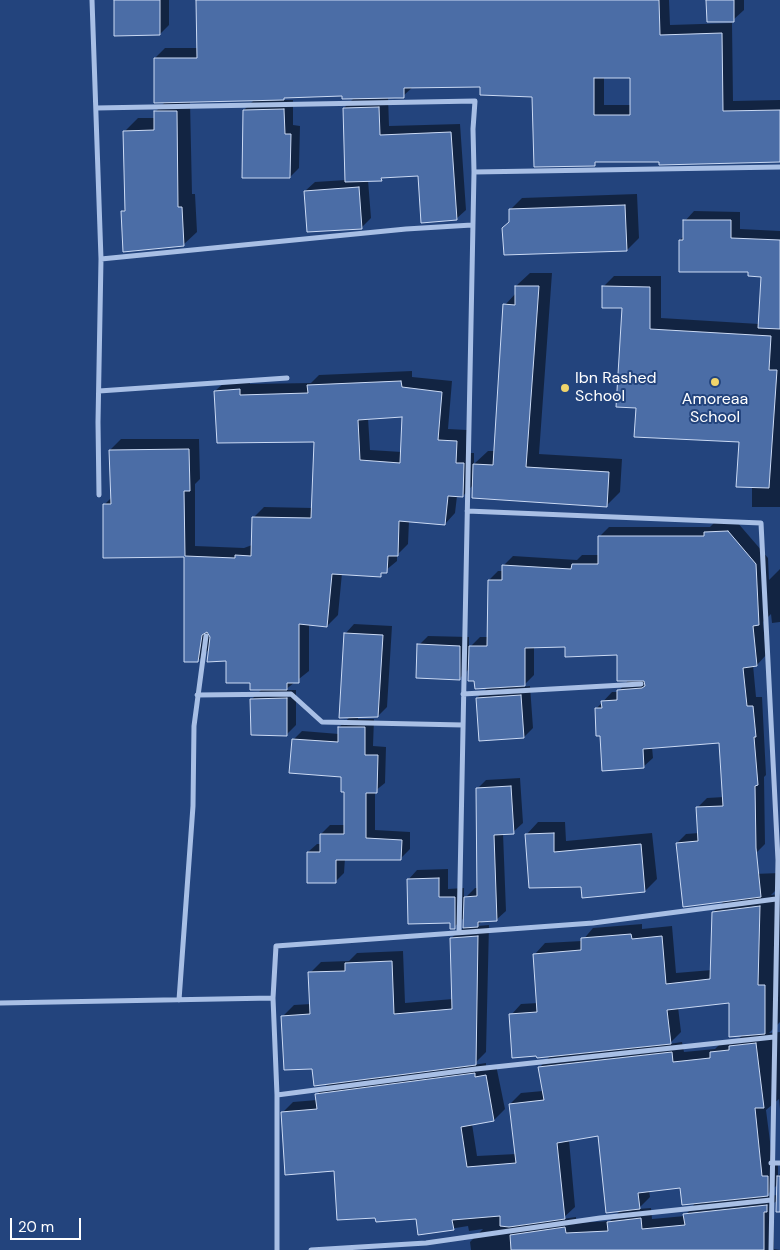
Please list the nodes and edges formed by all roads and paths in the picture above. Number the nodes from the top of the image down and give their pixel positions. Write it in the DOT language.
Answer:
graph roads {
  1 [pos="92,0"];
  2 [pos="96,108"];
  3 [pos="780,167"];
  4 [pos="474,172"];
  5 [pos="472,225"];
  6 [pos="101,259"];
  7 [pos="286,378"];
  8 [pos="99,391"];
  9 [pos="100,495"];
  10 [pos="467,511"];
  11 [pos="206,636"];
  12 [pos="641,684"];
  13 [pos="463,694"];
  14 [pos="198,695"];
  15 [pos="462,725"];
  16 [pos="779,860"];
  17 [pos="776,899"];
  18 [pos="458,932"];
  19 [pos="273,998"];
  20 [pos="179,1000"];
  21 [pos="0,1003"];
  22 [pos="774,1037"];
  23 [pos="277,1095"];
  24 [pos="770,1163"];
  25 [pos="780,1164"];
  26 [pos="771,1200"];
  27 [pos="277,1250"];
  28 [pos="310,1250"];
  29 [pos="770,1250"];
  1 -- 2 [label="street"];
  2 -- 4 [label="street"];
  2 -- 6 [label="street"];
  3 -- 4 [label="street"];
  4 -- 5 [label="street"];
  5 -- 6 [label="street"];
  5 -- 10 [label="street"];
  6 -- 8 [label="street"];
  7 -- 8 [label="street"];
  8 -- 9 [label="street"];
  10 -- 13 [label="street"];
  10 -- 16 [label="street"];
  11 -- 14 [label="street"];
  12 -- 13 [label="street"];
  13 -- 15 [label="street"];
  14 -- 15 [label="street"];
  14 -- 20 [label="street"];
  15 -- 18 [label="street"];
  16 -- 17 [label="street"];
  17 -- 18 [label="street"];
  17 -- 22 [label="street"];
  18 -- 19 [label="street"];
  19 -- 20 [label="street"];
  19 -- 23 [label="street"];
  20 -- 21 [label="street"];
  22 -- 23 [label="street"];
  22 -- 24 [label="street"];
  23 -- 27 [label="street"];
  24 -- 25 [label="street"];
  24 -- 26 [label="street"];
  26 -- 28 [label="street"];
  26 -- 29 [label="street"];
}
